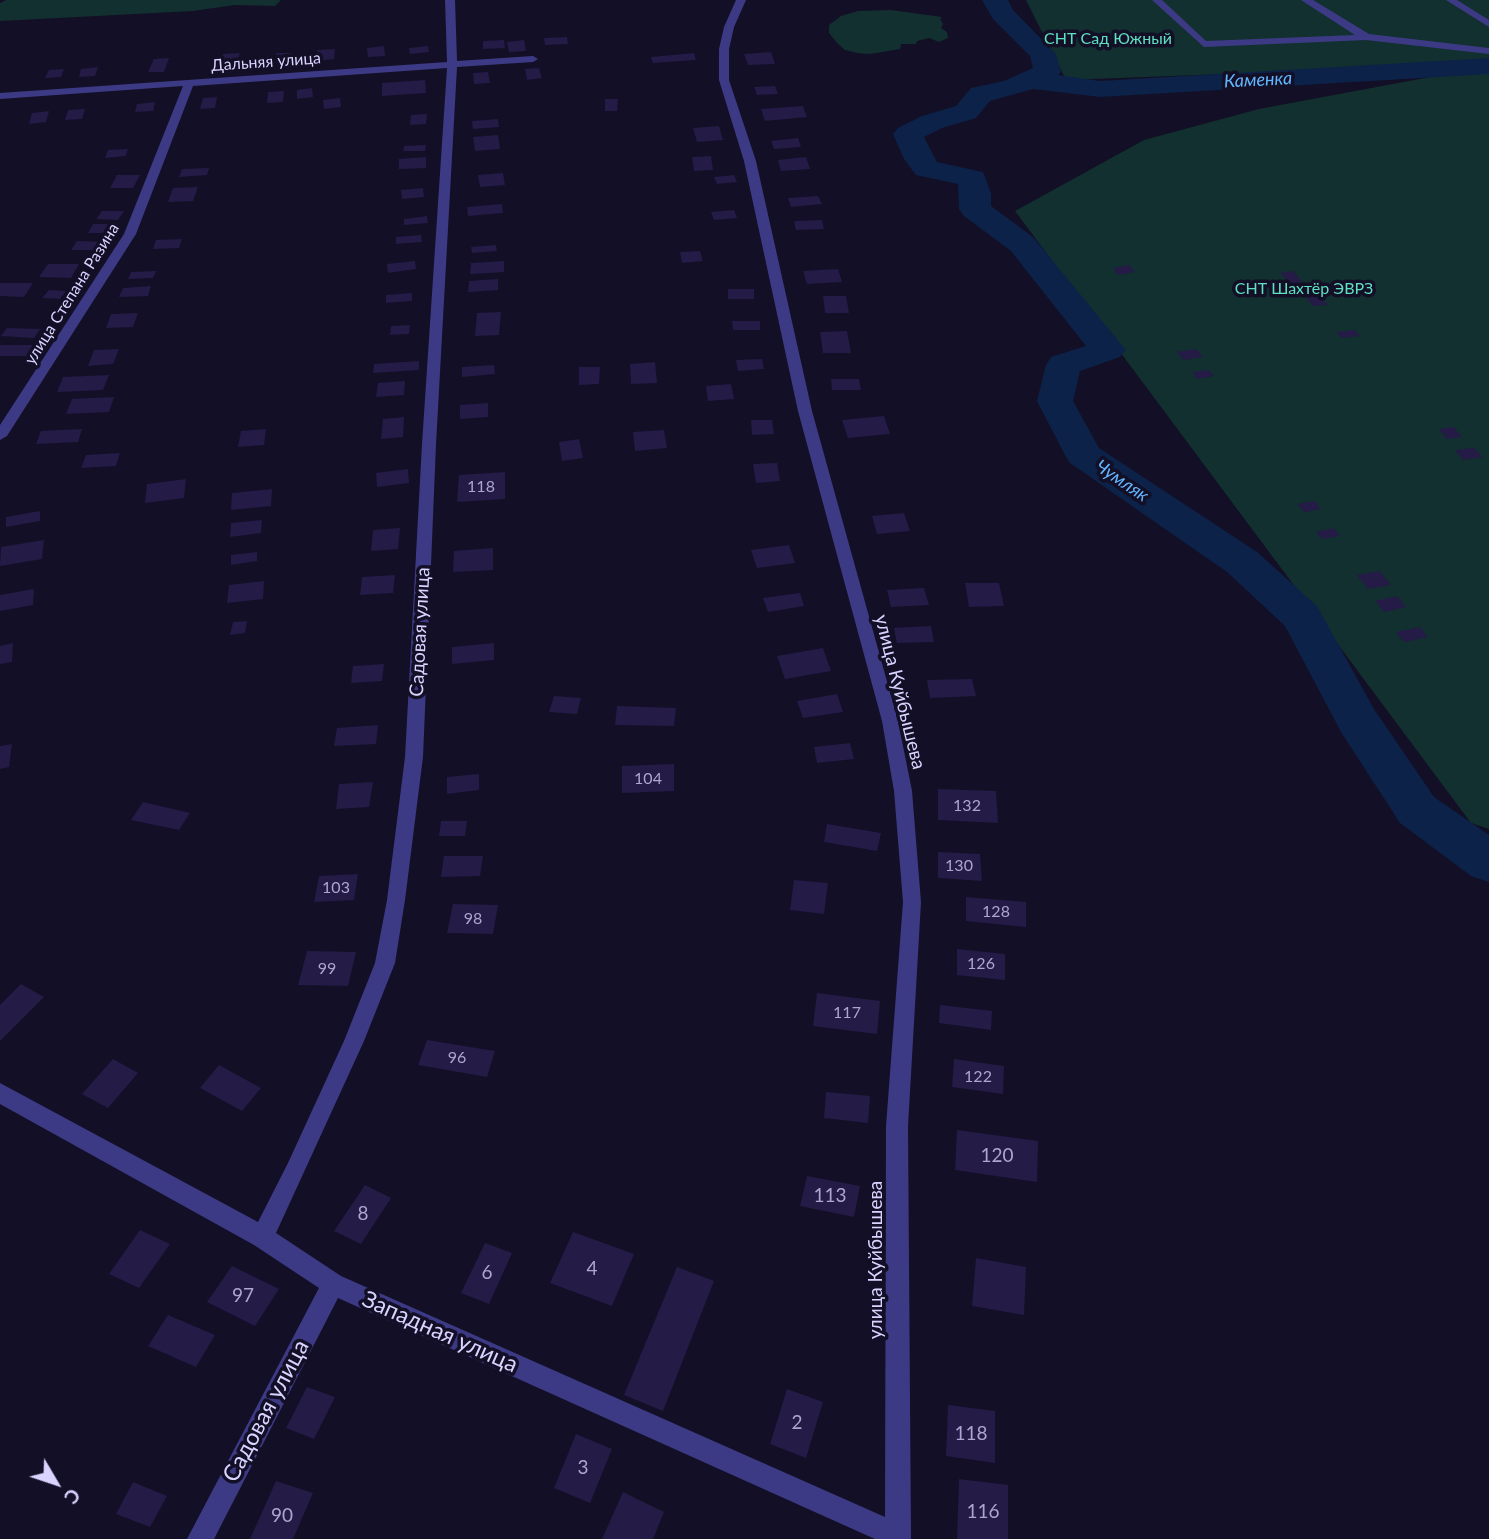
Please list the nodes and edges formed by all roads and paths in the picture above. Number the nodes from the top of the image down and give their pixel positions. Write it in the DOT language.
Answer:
graph roads {
  1 [pos="450,0"];
  2 [pos="741,0"];
  3 [pos="1157,0"];
  4 [pos="1306,0"];
  5 [pos="1451,0"];
  6 [pos="1489,24"];
  7 [pos="1366,37"];
  8 [pos="1489,51"];
  9 [pos="533,59"];
  10 [pos="452,65"];
  11 [pos="189,84"];
  12 [pos="0,96"];
  13 [pos="0,436"];
  14 [pos="0,1093"];
  15 [pos="262,1237"];
  16 [pos="333,1284"];
  17 [pos="898,1538"];
  18 [pos="200,1539"];
  1 -- 10 [label="street, Садовая улица"];
  2 -- 17 [label="street, улица Куйбышева"];
  3 -- 7 [label="street"];
  4 -- 7 [label="street"];
  5 -- 6 [label="street"];
  7 -- 8 [label="street"];
  9 -- 10 [label="street, Дальняя улица"];
  10 -- 11 [label="street, Дальняя улица"];
  10 -- 15 [label="street, Садовая улица"];
  11 -- 12 [label="street, Дальняя улица"];
  11 -- 13 [label="street, улица Степана Разина"];
  14 -- 15 [label="street, Западная улица"];
  15 -- 16 [label="street, Западная улица"];
  16 -- 17 [label="street, Западная улица"];
  16 -- 18 [label="street, Садовая улица"];
}
